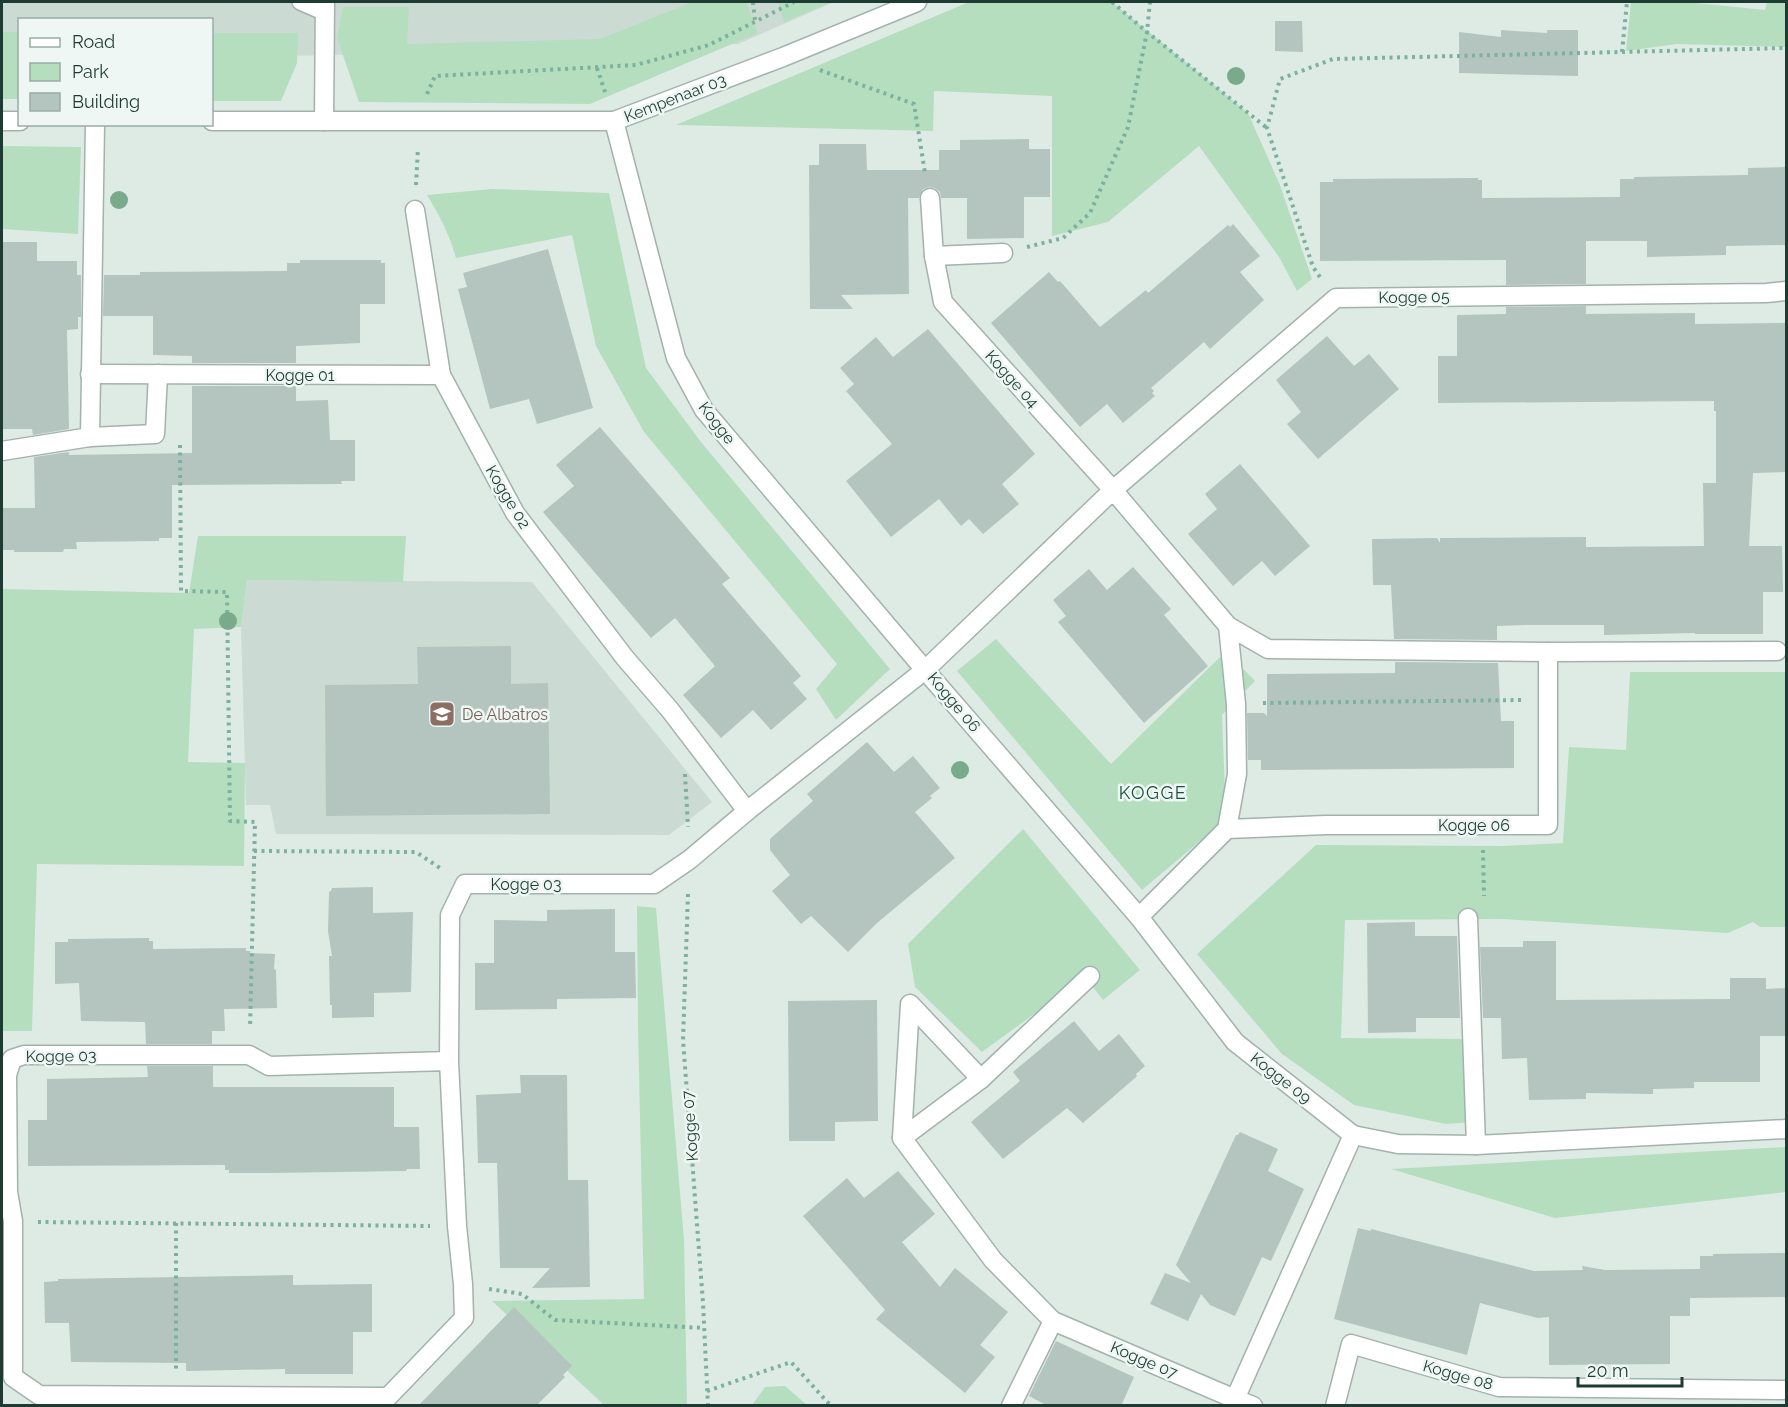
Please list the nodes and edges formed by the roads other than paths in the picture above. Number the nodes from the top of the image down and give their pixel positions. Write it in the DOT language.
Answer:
graph roads {
  1 [pos="300,2"];
  2 [pos="917,2"];
  3 [pos="325,7"];
  4 [pos="2,121"];
  5 [pos="18,121"];
  6 [pos="213,121"];
  7 [pos="324,121"];
  8 [pos="614,121"];
  9 [pos="95,126"];
  10 [pos="930,198"];
  11 [pos="416,210"];
  12 [pos="1003,253"];
  13 [pos="934,256"];
  14 [pos="1786,291"];
  15 [pos="90,374"];
  16 [pos="158,374"];
  17 [pos="441,375"];
  18 [pos="90,437"];
  19 [pos="2,451"];
  20 [pos="1113,490"];
  21 [pos="1228,626"];
  22 [pos="1777,651"];
  23 [pos="1548,652"];
  24 [pos="925,670"];
  25 [pos="747,811"];
  26 [pos="1227,829"];
  27 [pos="1139,917"];
  28 [pos="1468,918"];
  29 [pos="1090,976"];
  30 [pos="449,1061"];
  31 [pos="981,1079"];
  32 [pos="1786,1129"];
  33 [pos="1353,1135"];
  34 [pos="902,1138"];
  35 [pos="1476,1145"];
  36 [pos="1053,1321"];
  37 [pos="1786,1390"];
  38 [pos="1667,1398"];
  39 [pos="1235,1399"];
  40 [pos="1011,1406"];
  41 [pos="1253,1406"];
  42 [pos="1335,1406"];
  1 -- 3 [label="lane"];
  2 -- 8 [label="street, Kempenaar 03"];
  3 -- 7 [label="street"];
  4 -- 5 [label="street"];
  6 -- 7 [label="street, Kempenaar 03"];
  7 -- 8 [label="street, Kempenaar 03"];
  8 -- 24 [label="street, Kogge"];
  9 -- 15 [label="street"];
  10 -- 13 [label="street, Kogge 04"];
  11 -- 17 [label="street, Kogge 02"];
  12 -- 13 [label="street"];
  13 -- 20 [label="street, Kogge 04"];
  14 -- 20 [label="street, Kogge 05"];
  15 -- 16 [label="street, Kogge 01"];
  15 -- 18 [label="street"];
  16 -- 17 [label="street, Kogge 01"];
  16 -- 18 [label="street"];
  17 -- 25 [label="street, Kogge 02"];
  18 -- 19 [label="street"];
  20 -- 21 [label="street"];
  20 -- 24 [label="street, Kogge 06"];
  21 -- 23 [label="street"];
  21 -- 26 [label="street"];
  22 -- 23 [label="street"];
  23 -- 26 [label="street, Kogge 06"];
  24 -- 25 [label="street"];
  24 -- 27 [label="street, Kogge 06"];
  25 -- 30 [label="street, Kogge 03"];
  26 -- 27 [label="street"];
  27 -- 33 [label="street, Kogge 09"];
  28 -- 35 [label="street"];
  29 -- 31 [label="street"];
  30 -- 30 [label="street, Kogge 03"];
  31 -- 34 [label="street"];
  31 -- 34 [label="street"];
  32 -- 35 [label="street, Kogge 09"];
  33 -- 35 [label="street, Kogge 09"];
  33 -- 39 [label="street"];
  34 -- 36 [label="street, Kogge 07"];
  36 -- 39 [label="street, Kogge 07"];
  36 -- 40 [label="street"];
  37 -- 38 [label="street, Kogge 08"];
  38 -- 42 [label="street, Kogge 08"];
  39 -- 41 [label="street"];
}
